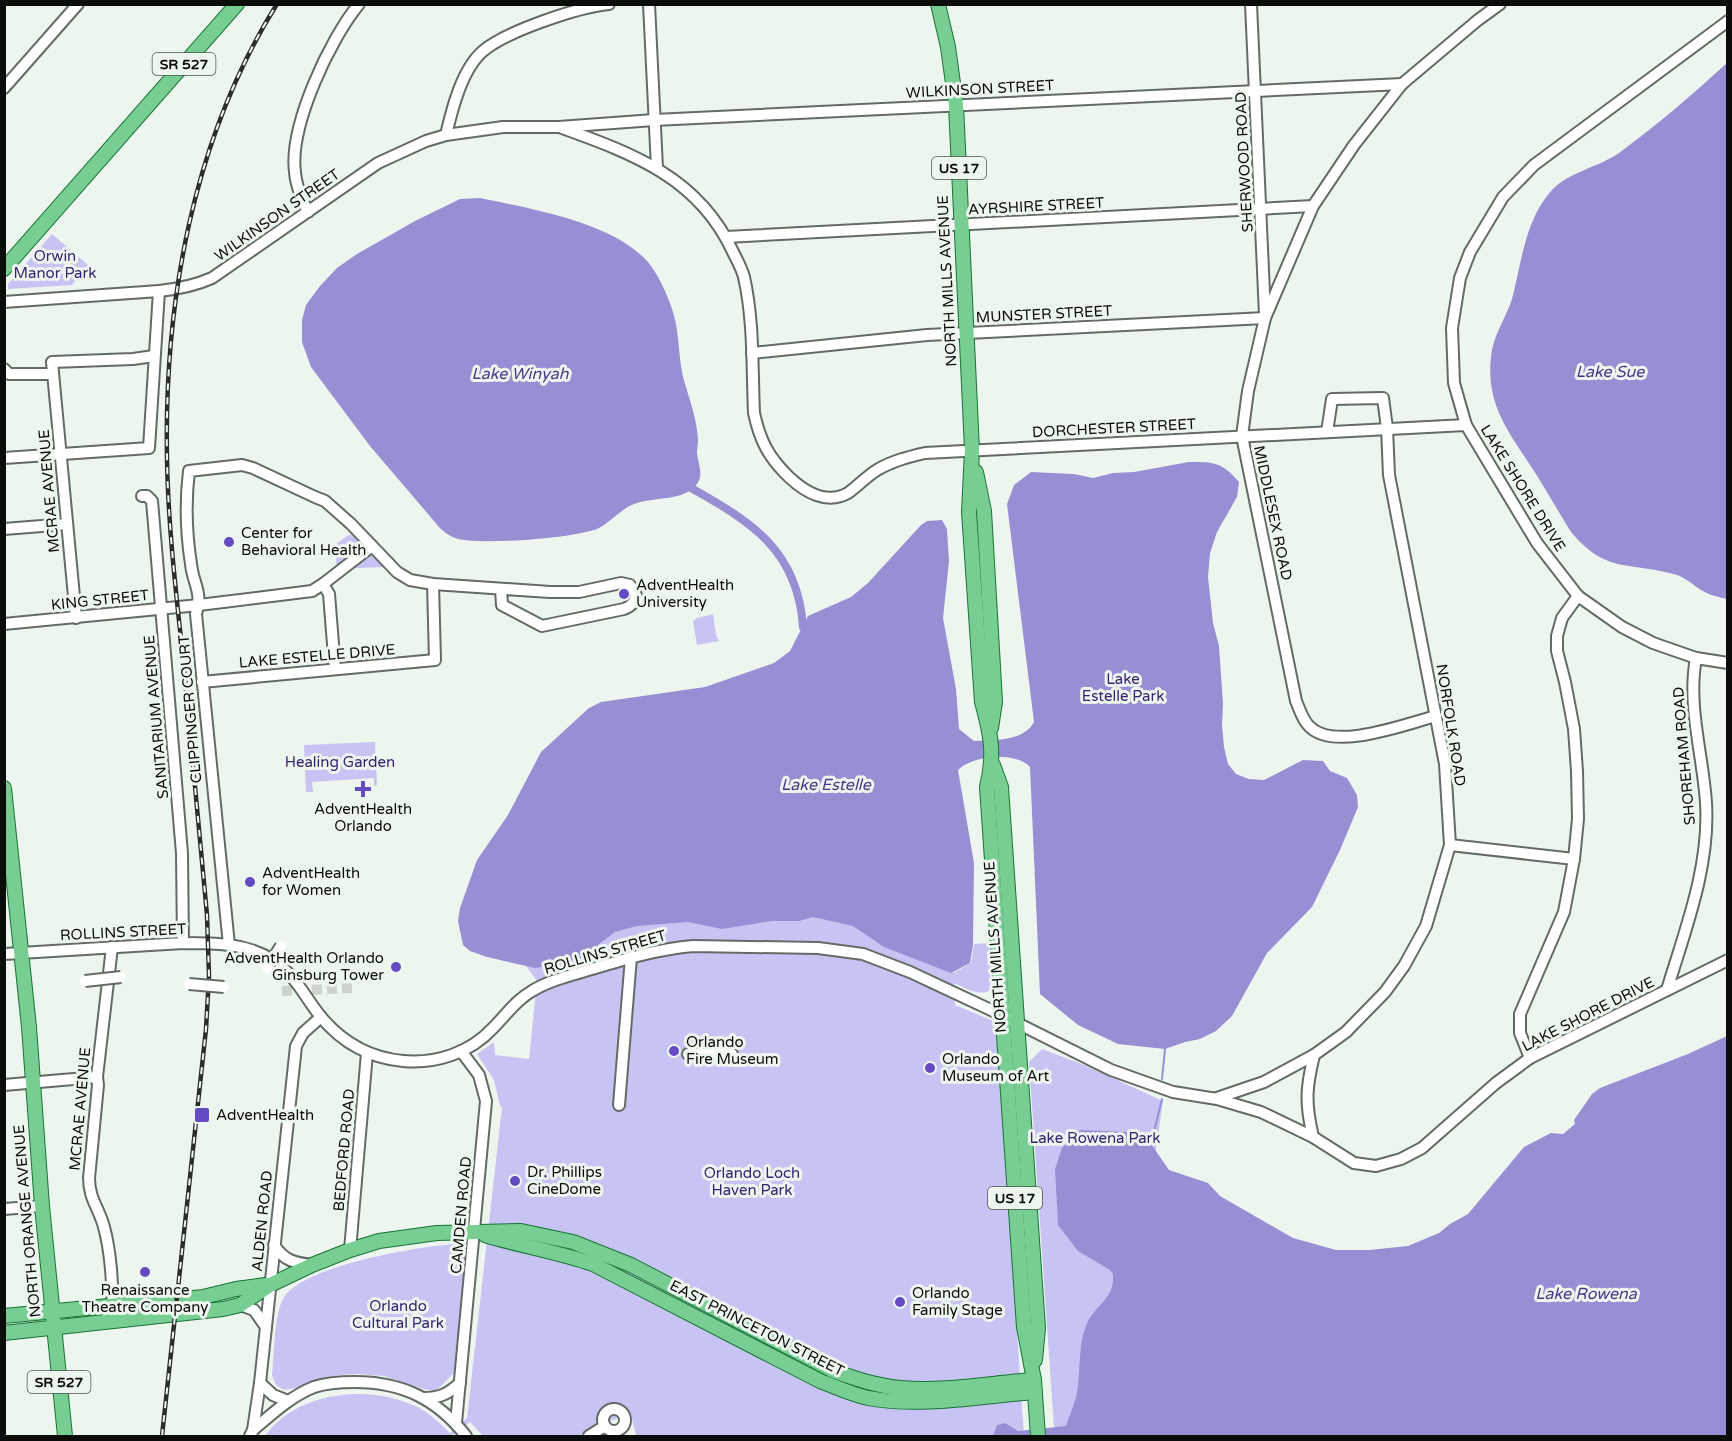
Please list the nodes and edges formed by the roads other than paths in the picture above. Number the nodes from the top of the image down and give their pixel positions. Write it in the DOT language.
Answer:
graph roads {
  1 [pos="78,4"];
  2 [pos="237,4"];
  3 [pos="359,4"];
  4 [pos="609,4"];
  5 [pos="649,4"];
  6 [pos="938,4"];
  7 [pos="1251,4"];
  8 [pos="1500,4"];
  9 [pos="1728,21"];
  10 [pos="1402,84"];
  11 [pos="4,88"];
  12 [pos="1256,91"];
  13 [pos="956,105"];
  14 [pos="654,120"];
  15 [pos="559,127"];
  16 [pos="446,135"];
  17 [pos="657,168"];
  18 [pos="1313,206"];
  19 [pos="1261,209"];
  20 [pos="308,212"];
  21 [pos="961,225"];
  22 [pos="726,237"];
  23 [pos="4,270"];
  24 [pos="159,291"];
  25 [pos="4,302"];
  26 [pos="1265,318"];
  27 [pos="966,333"];
  28 [pos="752,353"];
  29 [pos="154,356"];
  30 [pos="4,369"];
  31 [pos="53,374"];
  32 [pos="1466,425"];
  33 [pos="1387,428"];
  34 [pos="1327,432"];
  35 [pos="1242,436"];
  36 [pos="972,450"];
  37 [pos="60,453"];
  38 [pos="4,458"];
  39 [pos="142,496"];
  40 [pos="67,524"];
  41 [pos="4,530"];
  42 [pos="372,546"];
  43 [pos="323,584"];
  44 [pos="433,584"];
  45 [pos="501,589"];
  46 [pos="1578,596"];
  47 [pos="199,605"];
  48 [pos="161,608"];
  49 [pos="76,618"];
  50 [pos="4,624"];
  51 [pos="1695,658"];
  52 [pos="1728,663"];
  53 [pos="335,669"];
  54 [pos="202,682"];
  55 [pos="1436,716"];
  56 [pos="993,765"];
  57 [pos="4,788"];
  58 [pos="7,842"];
  59 [pos="1450,845"];
  60 [pos="1574,860"];
  61 [pos="183,943"];
  62 [pos="229,945"];
  63 [pos="281,946"];
  64 [pos="112,947"];
  65 [pos="22,953"];
  66 [pos="4,954"];
  67 [pos="632,957"];
  68 [pos="1728,960"];
  69 [pos="267,968"];
  70 [pos="121,976"];
  71 [pos="85,981"];
  72 [pos="189,984"];
  73 [pos="224,987"];
  74 [pos="1667,990"];
  75 [pos="1002,1015"];
  76 [pos="321,1017"];
  77 [pos="1016,1022"];
  78 [pos="461,1051"];
  79 [pos="367,1053"];
  80 [pos="688,1054"];
  81 [pos="732,1054"];
  82 [pos="1314,1055"];
  83 [pos="1530,1058"];
  84 [pos="97,1077"];
  85 [pos="32,1083"];
  86 [pos="4,1085"];
  87 [pos="1217,1099"];
  88 [pos="619,1105"];
  89 [pos="1313,1137"];
  90 [pos="42,1206"];
  91 [pos="4,1209"];
  92 [pos="475,1232"];
  93 [pos="274,1245"];
  94 [pos="350,1250"];
  95 [pos="312,1265"];
  96 [pos="270,1285"];
  97 [pos="687,1295"];
  98 [pos="701,1302"];
  99 [pos="240,1305"];
  100 [pos="113,1307"];
  101 [pos="682,1309"];
  102 [pos="52,1313"];
  103 [pos="4,1316"];
  104 [pos="695,1316"];
  105 [pos="266,1327"];
  106 [pos="53,1328"];
  107 [pos="4,1333"];
  108 [pos="260,1383"];
  109 [pos="460,1383"];
  110 [pos="1035,1386"];
  111 [pos="423,1398"];
  112 [pos="288,1401"];
  113 [pos="456,1423"];
  114 [pos="605,1426"];
  115 [pos="252,1433"];
  116 [pos="65,1437"];
  117 [pos="466,1437"];
  118 [pos="589,1437"];
  119 [pos="1038,1437"];
  1 -- 11 [label="street"];
  2 -- 23 [label="main road, SR 527"];
  3 -- 20 [label="street"];
  4 -- 16 [label="street"];
  5 -- 14 [label="street"];
  6 -- 13 [label="main road, NORTH MILLS AVENUE / US 17"];
  7 -- 12 [label="street, SHERWOOD ROAD"];
  8 -- 10 [label="street, MIDDLESEX ROAD"];
  9 -- 32 [label="street, LAKE SHORE DRIVE"];
  10 -- 12 [label="street, WILKINSON STREET"];
  10 -- 18 [label="street, MIDDLESEX ROAD"];
  12 -- 13 [label="street, WILKINSON STREET"];
  12 -- 19 [label="street, SHERWOOD ROAD"];
  13 -- 14 [label="street, WILKINSON STREET"];
  13 -- 21 [label="main road, NORTH MILLS AVENUE / US 17"];
  14 -- 15 [label="street, WILKINSON STREET"];
  14 -- 17 [label="street"];
  15 -- 16 [label="street, WILKINSON STREET"];
  15 -- 17 [label="street, WILKINSON STREET"];
  16 -- 20 [label="street, WILKINSON STREET"];
  17 -- 22 [label="street, WILKINSON STREET"];
  18 -- 19 [label="street, AYRSHIRE STREET"];
  18 -- 26 [label="street, MIDDLESEX ROAD"];
  19 -- 21 [label="street, AYRSHIRE STREET"];
  19 -- 26 [label="street, SHERWOOD ROAD"];
  20 -- 24 [label="street, WILKINSON STREET"];
  21 -- 22 [label="street, AYRSHIRE STREET"];
  21 -- 27 [label="main road, NORTH MILLS AVENUE / US 17"];
  22 -- 28 [label="street, WILKINSON STREET"];
  24 -- 25 [label="street, WILKINSON STREET"];
  24 -- 29 [label="street"];
  26 -- 27 [label="street, MUNSTER STREET"];
  26 -- 35 [label="street, MIDDLESEX ROAD"];
  27 -- 28 [label="street, MUNSTER STREET"];
  27 -- 36 [label="main road, NORTH MILLS AVENUE / US 17"];
  28 -- 36 [label="street, DORCHESTER STREET"];
  29 -- 31 [label="street, MCRAE AVENUE"];
  29 -- 37 [label="street"];
  30 -- 31 [label="street"];
  31 -- 37 [label="street, MCRAE AVENUE"];
  32 -- 33 [label="street, DORCHESTER STREET"];
  32 -- 46 [label="street, LAKE SHORE DRIVE"];
  33 -- 34 [label="street, DORCHESTER STREET"];
  33 -- 34 [label="street, NORFOLK ROAD"];
  33 -- 55 [label="street, NORFOLK ROAD"];
  34 -- 35 [label="street, DORCHESTER STREET"];
  35 -- 36 [label="street, DORCHESTER STREET"];
  35 -- 55 [label="street, MIDDLESEX ROAD"];
  36 -- 56 [label="main road, NORTH MILLS AVENUE / US 17"];
  37 -- 38 [label="street"];
  37 -- 40 [label="street, MCRAE AVENUE"];
  39 -- 48 [label="street, SANITARIUM AVENUE"];
  40 -- 41 [label="street"];
  40 -- 49 [label="street, MCRAE AVENUE"];
  42 -- 43 [label="street, KING STREET"];
  42 -- 44 [label="street"];
  42 -- 47 [label="street, CLIPPINGER COURT"];
  43 -- 47 [label="street, KING STREET"];
  43 -- 53 [label="street"];
  44 -- 45 [label="street"];
  44 -- 53 [label="street, LAKE ESTELLE DRIVE"];
  45 -- 45 [label="street"];
  46 -- 51 [label="street, LAKE SHORE DRIVE"];
  46 -- 60 [label="street"];
  47 -- 48 [label="street, KING STREET"];
  47 -- 54 [label="street, CLIPPINGER COURT"];
  48 -- 49 [label="street, KING STREET"];
  48 -- 61 [label="street, SANITARIUM AVENUE"];
  49 -- 50 [label="street, KING STREET"];
  51 -- 52 [label="street, LAKE SHORE DRIVE"];
  51 -- 74 [label="street, SHOREHAM ROAD"];
  53 -- 54 [label="street, LAKE ESTELLE DRIVE"];
  54 -- 62 [label="street, CLIPPINGER COURT"];
  55 -- 59 [label="street, NORFOLK ROAD"];
  56 -- 75 [label="main road, NORTH MILLS AVENUE / US 17"];
  56 -- 77 [label="main road, NORTH MILLS AVENUE / US 17"];
  57 -- 58 [label="main road, NORTH ORANGE AVENUE / SR 527"];
  58 -- 65 [label="main road, NORTH ORANGE AVENUE / SR 527"];
  59 -- 60 [label="street"];
  59 -- 82 [label="street, NORFOLK ROAD"];
  60 -- 83 [label="street"];
  61 -- 62 [label="street, ROLLINS STREET"];
  61 -- 64 [label="street, ROLLINS STREET"];
  62 -- 76 [label="street, ROLLINS STREET"];
  63 -- 69 [label="street, bridge"];
  64 -- 65 [label="street, ROLLINS STREET"];
  64 -- 84 [label="street, MCRAE AVENUE"];
  65 -- 66 [label="street, ROLLINS STREET"];
  65 -- 85 [label="main road, NORTH ORANGE AVENUE / SR 527"];
  67 -- 75 [label="street, ROLLINS STREET"];
  67 -- 78 [label="street, ROLLINS STREET"];
  67 -- 88 [label="street"];
  68 -- 74 [label="street, LAKE SHORE DRIVE"];
  70 -- 71 [label="street, bridge"];
  72 -- 73 [label="street, bridge"];
  74 -- 83 [label="street, LAKE SHORE DRIVE"];
  75 -- 77 [label="street, ROLLINS STREET"];
  75 -- 110 [label="main road, NORTH MILLS AVENUE / US 17"];
  76 -- 79 [label="street, ROLLINS STREET"];
  76 -- 93 [label="street, ALDEN ROAD"];
  77 -- 87 [label="street, LAKE SHORE DRIVE"];
  77 -- 110 [label="main road, NORTH MILLS AVENUE / US 17"];
  78 -- 79 [label="street, ROLLINS STREET"];
  78 -- 92 [label="street, CAMDEN ROAD"];
  79 -- 94 [label="street, BEDFORD ROAD"];
  80 -- 81 [label="street"];
  82 -- 87 [label="street, NORFOLK ROAD"];
  82 -- 89 [label="street"];
  83 -- 89 [label="street, LAKE SHORE DRIVE"];
  84 -- 85 [label="street"];
  84 -- 100 [label="street, MCRAE AVENUE"];
  85 -- 86 [label="street"];
  85 -- 90 [label="main road, NORTH ORANGE AVENUE / SR 527"];
  87 -- 89 [label="street, LAKE SHORE DRIVE"];
  90 -- 91 [label="street"];
  90 -- 102 [label="main road, NORTH ORANGE AVENUE / SR 527"];
  92 -- 94 [label="main road, EAST PRINCETON STREET"];
  92 -- 97 [label="main road, EAST PRINCETON STREET"];
  92 -- 101 [label="main road, EAST PRINCETON STREET"];
  92 -- 109 [label="street, CAMDEN ROAD"];
  93 -- 95 [label="street"];
  93 -- 96 [label="street, ALDEN ROAD"];
  94 -- 95 [label="main road, EAST PRINCETON STREET"];
  95 -- 96 [label="main road, EAST PRINCETON STREET"];
  96 -- 99 [label="main road, EAST PRINCETON STREET"];
  96 -- 100 [label="main road, EAST PRINCETON STREET"];
  96 -- 105 [label="street, ALDEN ROAD"];
  97 -- 98 [label="main road, EAST PRINCETON STREET"];
  97 -- 101 [label="street"];
  98 -- 104 [label="street"];
  98 -- 110 [label="main road, EAST PRINCETON STREET"];
  99 -- 105 [label="street"];
  99 -- 106 [label="main road, EAST PRINCETON STREET"];
  100 -- 102 [label="main road, EAST PRINCETON STREET"];
  101 -- 104 [label="main road, EAST PRINCETON STREET"];
  102 -- 103 [label="main road, EAST PRINCETON STREET"];
  102 -- 106 [label="main road, NORTH ORANGE AVENUE / SR 527"];
  104 -- 110 [label="main road, EAST PRINCETON STREET"];
  105 -- 108 [label="street, ALDEN ROAD"];
  106 -- 107 [label="main road, EAST PRINCETON STREET"];
  106 -- 116 [label="main road, NORTH ORANGE AVENUE / SR 527"];
  108 -- 112 [label="street"];
  108 -- 115 [label="street, ALDEN ROAD"];
  109 -- 111 [label="street"];
  109 -- 113 [label="street, CAMDEN ROAD"];
  110 -- 119 [label="main road, NORTH MILLS AVENUE / US 17"];
  111 -- 112 [label="street"];
  111 -- 113 [label="street"];
  112 -- 115 [label="street"];
  113 -- 117 [label="street"];
  114 -- 118 [label="street"];
}
